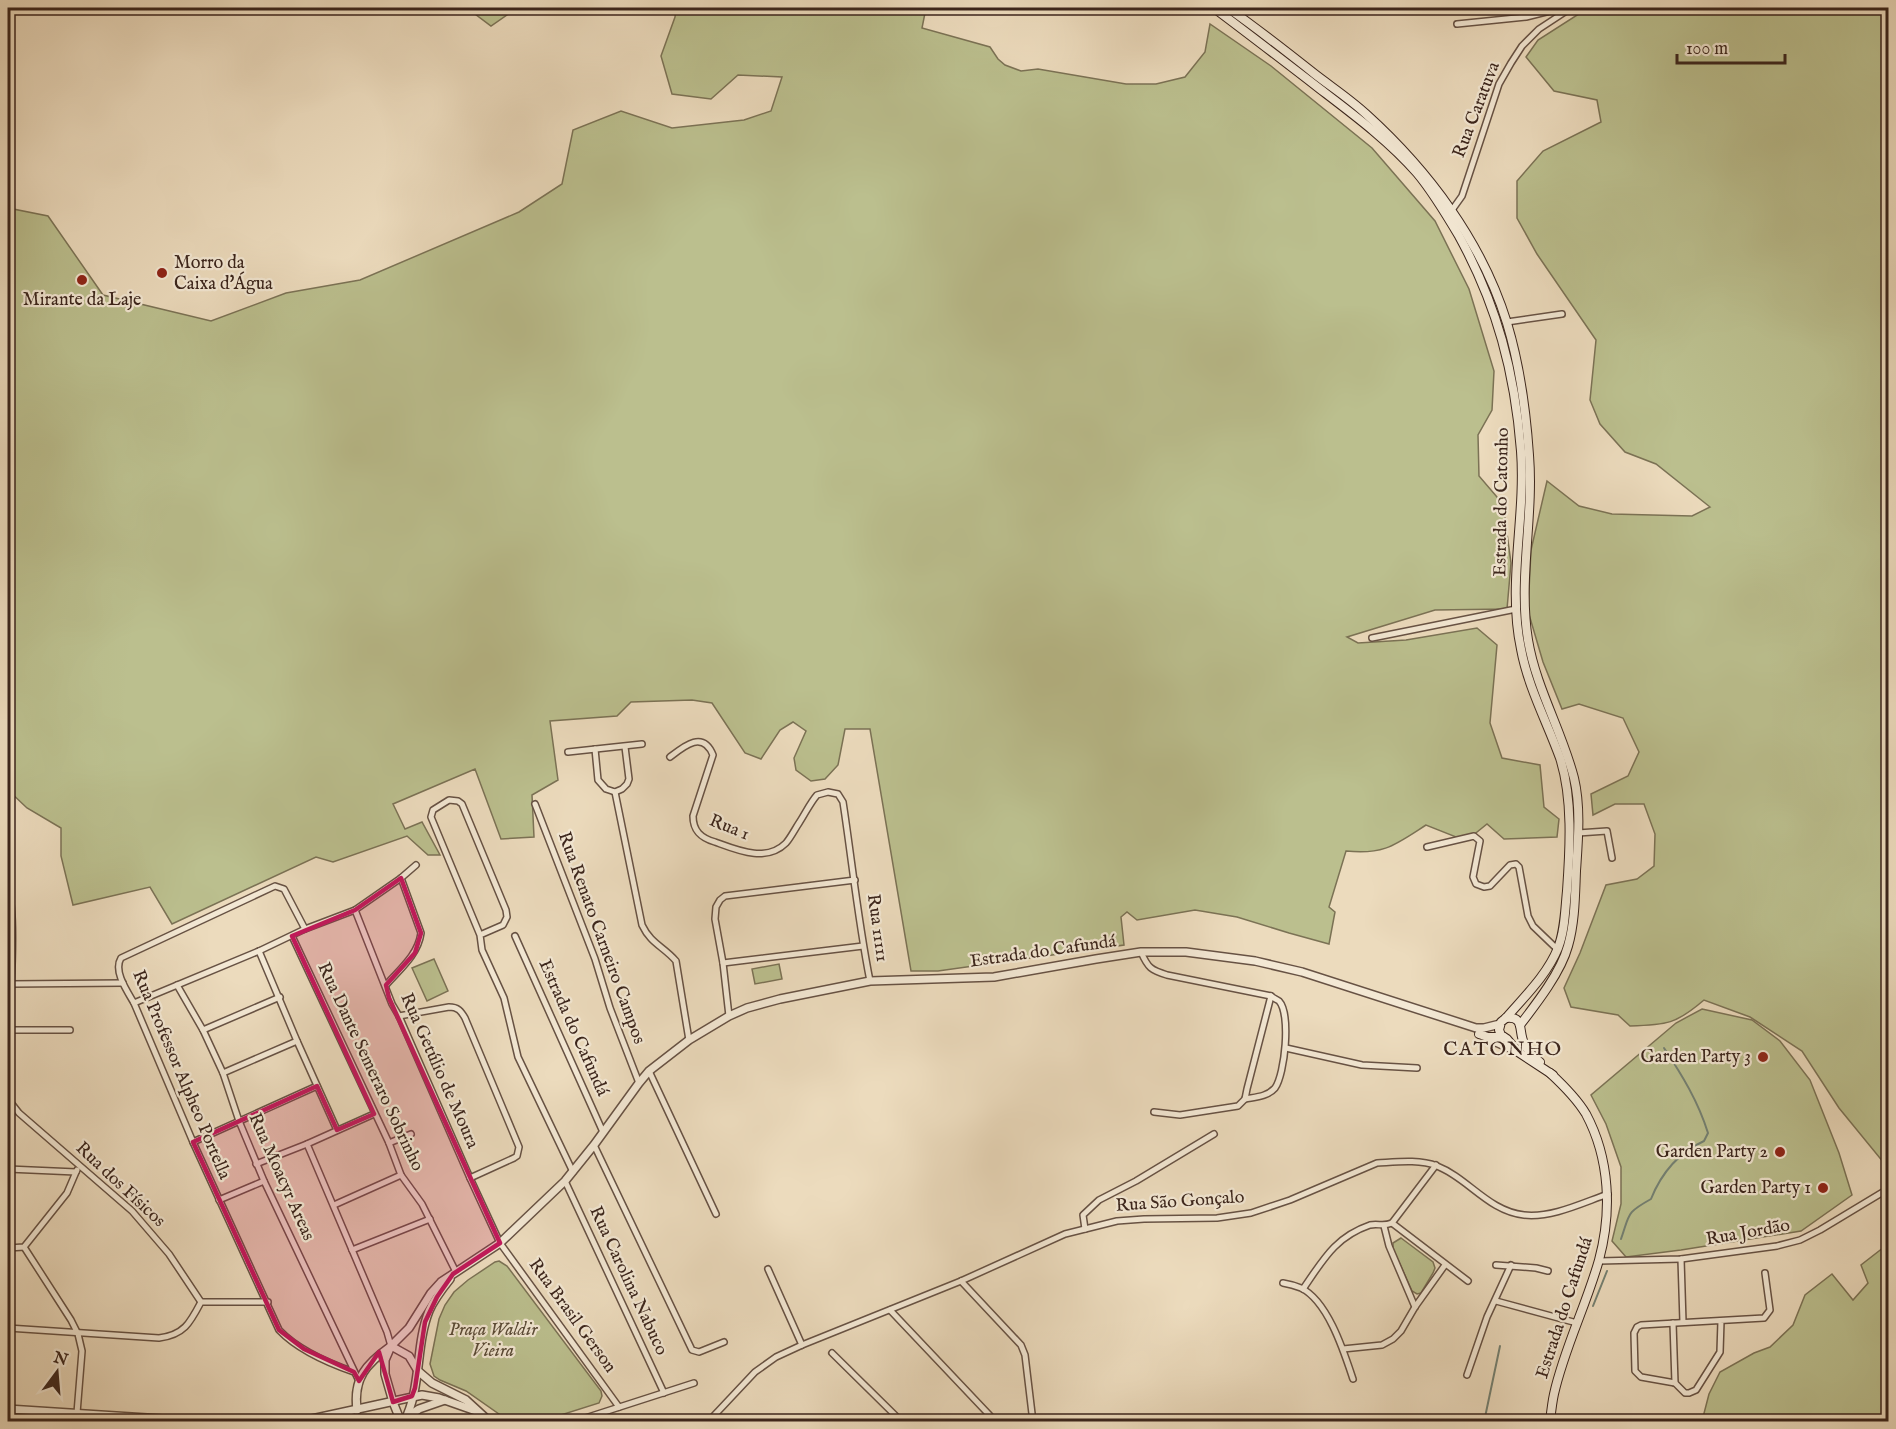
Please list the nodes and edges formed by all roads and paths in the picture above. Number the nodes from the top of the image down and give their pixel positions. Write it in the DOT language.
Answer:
graph roads {
  1 [pos="1214,8"];
  2 [pos="1228,8"];
  3 [pos="1562,8"];
  4 [pos="1572,8"];
  5 [pos="1456,24"];
  6 [pos="1452,210"];
  7 [pos="1562,314"];
  8 [pos="1507,322"];
  9 [pos="1516,609"];
  10 [pos="1372,638"];
  11 [pos="642,744"];
  12 [pos="626,747"];
  13 [pos="596,749"];
  14 [pos="568,752"];
  15 [pos="670,757"];
  16 [pos="615,792"];
  17 [pos="535,804"];
  18 [pos="1578,833"];
  19 [pos="1427,847"];
  20 [pos="1611,858"];
  21 [pos="416,865"];
  22 [pos="401,878"];
  23 [pos="855,880"];
  24 [pos="8,891"];
  25 [pos="355,910"];
  26 [pos="305,929"];
  27 [pos="480,935"];
  28 [pos="292,936"];
  29 [pos="515,936"];
  30 [pos="863,946"];
  31 [pos="1557,949"];
  32 [pos="259,951"];
  33 [pos="1141,952"];
  34 [pos="723,963"];
  35 [pos="870,981"];
  36 [pos="11,984"];
  37 [pos="123,984"];
  38 [pos="177,985"];
  39 [pos="386,985"];
  40 [pos="1271,996"];
  41 [pos="280,997"];
  42 [pos="134,1003"];
  43 [pos="399,1016"];
  44 [pos="729,1016"];
  45 [pos="1506,1018"];
  46 [pos="1458,1023"];
  47 [pos="1500,1024"];
  48 [pos="1520,1029"];
  49 [pos="8,1030"];
  50 [pos="70,1030"];
  51 [pos="203,1030"];
  52 [pos="1479,1034"];
  53 [pos="8,1036"];
  54 [pos="1505,1038"];
  55 [pos="689,1040"];
  56 [pos="297,1041"];
  57 [pos="1286,1048"];
  58 [pos="1518,1052"];
  59 [pos="1418,1068"];
  60 [pos="649,1071"];
  61 [pos="223,1073"];
  62 [pos="1553,1076"];
  63 [pos="639,1083"];
  64 [pos="317,1086"];
  65 [pos="8,1099"];
  66 [pos="1245,1099"];
  67 [pos="1154,1112"];
  68 [pos="374,1114"];
  69 [pos="239,1121"];
  70 [pos="337,1130"];
  71 [pos="603,1132"];
  72 [pos="411,1134"];
  73 [pos="1214,1134"];
  74 [pos="193,1142"];
  75 [pos="389,1143"];
  76 [pos="307,1144"];
  77 [pos="594,1145"];
  78 [pos="256,1164"];
  79 [pos="1436,1165"];
  80 [pos="8,1169"];
  81 [pos="77,1169"];
  82 [pos="573,1172"];
  83 [pos="401,1175"];
  84 [pos="470,1178"];
  85 [pos="264,1181"];
  86 [pos="565,1181"];
  87 [pos="1888,1189"];
  88 [pos="1608,1194"];
  89 [pos="219,1200"];
  90 [pos="334,1205"];
  91 [pos="716,1214"];
  92 [pos="430,1219"];
  93 [pos="1392,1223"];
  94 [pos="1384,1226"];
  95 [pos="1085,1229"];
  96 [pos="500,1243"];
  97 [pos="24,1247"];
  98 [pos="8,1248"];
  99 [pos="352,1250"];
  100 [pos="1681,1259"];
  101 [pos="1599,1261"];
  102 [pos="1445,1264"];
  103 [pos="1496,1265"];
  104 [pos="1511,1265"];
  105 [pos="768,1269"];
  106 [pos="1548,1271"];
  107 [pos="454,1273"];
  108 [pos="1765,1273"];
  109 [pos="961,1281"];
  110 [pos="1468,1281"];
  111 [pos="1283,1282"];
  112 [pos="1303,1289"];
  113 [pos="1496,1301"];
  114 [pos="201,1302"];
  115 [pos="268,1302"];
  116 [pos="1415,1307"];
  117 [pos="890,1310"];
  118 [pos="1721,1321"];
  119 [pos="1683,1322"];
  120 [pos="1577,1323"];
  121 [pos="1673,1323"];
  122 [pos="8,1328"];
  123 [pos="78,1334"];
  124 [pos="724,1342"];
  125 [pos="802,1345"];
  126 [pos="391,1346"];
  127 [pos="1343,1349"];
  128 [pos="832,1353"];
  129 [pos="418,1371"];
  130 [pos="354,1372"];
  131 [pos="1467,1375"];
  132 [pos="1353,1379"];
  133 [pos="358,1381"];
  134 [pos="694,1383"];
  135 [pos="1675,1383"];
  136 [pos="664,1393"];
  137 [pos="412,1396"];
  138 [pos="446,1400"];
  139 [pos="393,1402"];
  140 [pos="619,1407"];
  141 [pos="8,1409"];
  142 [pos="357,1410"];
  143 [pos="478,1412"];
  144 [pos="77,1413"];
  145 [pos="1214,1419"];
  146 [pos="404,1420"];
  147 [pos="209,1422"];
  148 [pos="298,1422"];
  149 [pos="490,1422"];
  150 [pos="573,1422"];
  151 [pos="708,1422"];
  152 [pos="902,1422"];
  153 [pos="996,1422"];
  154 [pos="1033,1422"];
  155 [pos="1207,1422"];
  156 [pos="1550,1422"];
  1 -- 9 [label="main road, Estrada do Catonho"];
  2 -- 6 [label="main road, Estrada do Catonho"];
  3 -- 5 [label="street"];
  4 -- 6 [label="street, Rua Caratuva"];
  6 -- 8 [label="main road, Estrada do Catonho"];
  7 -- 8 [label="street"];
  8 -- 18 [label="main road, Estrada do Catonho"];
  9 -- 10 [label="street"];
  9 -- 31 [label="main road, Estrada do Catonho"];
  11 -- 12 [label="street"];
  12 -- 13 [label="street"];
  12 -- 16 [label="street"];
  13 -- 14 [label="street"];
  13 -- 16 [label="street"];
  15 -- 23 [label="street, Rua 1"];
  16 -- 55 [label="street"];
  17 -- 63 [label="street, Rua Renato Carneiro Campos"];
  18 -- 20 [label="street"];
  18 -- 48 [label="main road, Estrada do Catonho"];
  19 -- 31 [label="street"];
  21 -- 22 [label="street"];
  22 -- 25 [label="street"];
  22 -- 39 [label="street"];
  23 -- 30 [label="street, Rua 11111"];
  23 -- 34 [label="street"];
  24 -- 36 [label="street"];
  25 -- 26 [label="street"];
  25 -- 39 [label="street, Rua Getúlio de Moura"];
  26 -- 28 [label="street"];
  26 -- 37 [label="street, Rua Professor Alpheo Portella"];
  27 -- 27 [label="street"];
  27 -- 82 [label="street"];
  28 -- 32 [label="street"];
  28 -- 68 [label="street, Rua Dante Semeraro Sobrinho"];
  29 -- 71 [label="street, Estrada do Cafundá"];
  30 -- 34 [label="street"];
  30 -- 35 [label="street, Rua 11111"];
  31 -- 45 [label="main road, Estrada do Catonho"];
  32 -- 38 [label="street"];
  32 -- 41 [label="street"];
  33 -- 35 [label="street, Estrada do Cafundá"];
  33 -- 40 [label="street"];
  33 -- 46 [label="street, Estrada do Cafundá"];
  34 -- 44 [label="street"];
  35 -- 44 [label="street, Estrada do Cafundá"];
  36 -- 37 [label="street"];
  36 -- 49 [label="street"];
  37 -- 42 [label="street, Rua Professor Alpheo Portella"];
  38 -- 42 [label="street"];
  38 -- 51 [label="street, Rua Moacyr Areas"];
  39 -- 43 [label="street, Rua Getúlio de Moura"];
  40 -- 57 [label="street"];
  40 -- 66 [label="street"];
  41 -- 51 [label="street"];
  41 -- 56 [label="street"];
  42 -- 74 [label="street, Rua Professor Alpheo Portella"];
  43 -- 84 [label="street, Rua Getúlio de Moura"];
  43 -- 84 [label="street"];
  44 -- 55 [label="street, Estrada do Cafundá"];
  45 -- 47 [label="main road"];
  45 -- 48 [label="main road"];
  46 -- 47 [label="street, Estrada do Cafundá"];
  46 -- 52 [label="street, Estrada do Cafundá"];
  47 -- 54 [label="main road"];
  48 -- 54 [label="main road"];
  48 -- 62 [label="main road, Estrada do Cafundá"];
  49 -- 50 [label="street"];
  49 -- 53 [label="street"];
  51 -- 61 [label="street, Rua Moacyr Areas"];
  52 -- 54 [label="main road"];
  52 -- 58 [label="street, Estrada do Cafundá"];
  54 -- 58 [label="main road"];
  55 -- 60 [label="street, Estrada do Cafundá"];
  56 -- 61 [label="street"];
  56 -- 64 [label="street"];
  57 -- 59 [label="street"];
  57 -- 66 [label="street"];
  58 -- 62 [label="main road, Estrada do Cafundá"];
  60 -- 63 [label="street, Estrada do Cafundá"];
  60 -- 91 [label="street"];
  61 -- 69 [label="street, Rua Moacyr Areas"];
  62 -- 88 [label="main road, Estrada do Cafundá"];
  63 -- 71 [label="street, Estrada do Cafundá"];
  64 -- 69 [label="street"];
  64 -- 70 [label="street"];
  65 -- 81 [label="street, Rua dos Físicos"];
  66 -- 67 [label="street"];
  68 -- 70 [label="street"];
  68 -- 75 [label="street, Rua Dante Semeraro Sobrinho"];
  69 -- 74 [label="street"];
  69 -- 78 [label="street, Rua Moacyr Areas"];
  70 -- 76 [label="street"];
  71 -- 77 [label="street, Estrada do Cafundá"];
  72 -- 75 [label="street"];
  73 -- 95 [label="street"];
  74 -- 89 [label="street, Rua Professor Alpheo Portella"];
  75 -- 83 [label="street, Rua Dante Semeraro Sobrinho"];
  76 -- 78 [label="street"];
  76 -- 90 [label="street"];
  77 -- 82 [label="street, Estrada do Cafundá"];
  77 -- 124 [label="street"];
  78 -- 85 [label="street, Rua Moacyr Areas"];
  79 -- 88 [label="street, Rua São Gonçalo"];
  79 -- 93 [label="street"];
  79 -- 95 [label="street, Rua São Gonçalo"];
  80 -- 81 [label="street"];
  81 -- 97 [label="street"];
  81 -- 114 [label="street, Rua dos Físicos"];
  82 -- 86 [label="street, Estrada do Cafundá"];
  83 -- 90 [label="street"];
  83 -- 92 [label="street, Rua Dante Semeraro Sobrinho"];
  84 -- 96 [label="street, Rua Getúlio de Moura"];
  85 -- 89 [label="street"];
  85 -- 130 [label="street, Rua Moacyr Areas"];
  86 -- 96 [label="street, Estrada do Cafundá"];
  86 -- 136 [label="street, Rua Carolina Nabuco"];
  87 -- 100 [label="street, Rua Jordão"];
  88 -- 101 [label="main road, Estrada do Cafundá"];
  89 -- 115 [label="street, Rua Professor Alpheo Portella"];
  90 -- 99 [label="street"];
  92 -- 99 [label="street"];
  92 -- 107 [label="street, Rua Dante Semeraro Sobrinho"];
  93 -- 94 [label="street"];
  93 -- 102 [label="street"];
  94 -- 112 [label="street"];
  94 -- 116 [label="street"];
  95 -- 109 [label="street, Rua São Gonçalo"];
  96 -- 107 [label="street, Estrada do Cafundá"];
  96 -- 140 [label="street, Rua Brasil Gerson"];
  97 -- 98 [label="street"];
  97 -- 123 [label="street"];
  99 -- 126 [label="street"];
  100 -- 101 [label="street, Rua Jordão"];
  100 -- 119 [label="street"];
  101 -- 120 [label="main road, Estrada do Cafundá"];
  102 -- 110 [label="street"];
  102 -- 116 [label="street"];
  103 -- 104 [label="street"];
  104 -- 106 [label="street"];
  104 -- 113 [label="street"];
  105 -- 125 [label="street"];
  107 -- 126 [label="street, Estrada do Cafundá"];
  107 -- 129 [label="street, Estrada do Cafundá"];
  108 -- 118 [label="street"];
  109 -- 117 [label="street, Rua São Gonçalo"];
  109 -- 154 [label="street"];
  111 -- 112 [label="street"];
  112 -- 127 [label="street"];
  113 -- 120 [label="street"];
  113 -- 131 [label="street"];
  114 -- 115 [label="street"];
  114 -- 123 [label="street"];
  115 -- 130 [label="street, Rua Professor Alpheo Portella"];
  116 -- 127 [label="street"];
  117 -- 125 [label="street, Rua São Gonçalo"];
  117 -- 153 [label="street"];
  118 -- 119 [label="street"];
  118 -- 135 [label="street"];
  119 -- 121 [label="street"];
  120 -- 156 [label="main road, Estrada do Cafundá"];
  121 -- 135 [label="street"];
  121 -- 135 [label="street"];
  122 -- 123 [label="street"];
  123 -- 144 [label="street"];
  125 -- 151 [label="street, Rua São Gonçalo"];
  126 -- 129 [label="street"];
  126 -- 133 [label="street, Estrada do Cafundá"];
  126 -- 139 [label="street"];
  127 -- 132 [label="street"];
  128 -- 152 [label="street"];
  129 -- 137 [label="street, Estrada do Cafundá"];
  129 -- 143 [label="street"];
  130 -- 133 [label="street, Rua Moacyr Areas"];
  133 -- 142 [label="street"];
  134 -- 136 [label="street"];
  136 -- 140 [label="street"];
  137 -- 138 [label="street"];
  137 -- 139 [label="street"];
  137 -- 146 [label="street, Estrada do Cafundá"];
  138 -- 143 [label="street"];
  138 -- 146 [label="street"];
  139 -- 142 [label="street"];
  139 -- 146 [label="street"];
  140 -- 150 [label="street"];
  141 -- 144 [label="street"];
  142 -- 148 [label="street"];
  143 -- 149 [label="street"];
  144 -- 147 [label="street"];
  145 -- 155 [label="street"];
}
